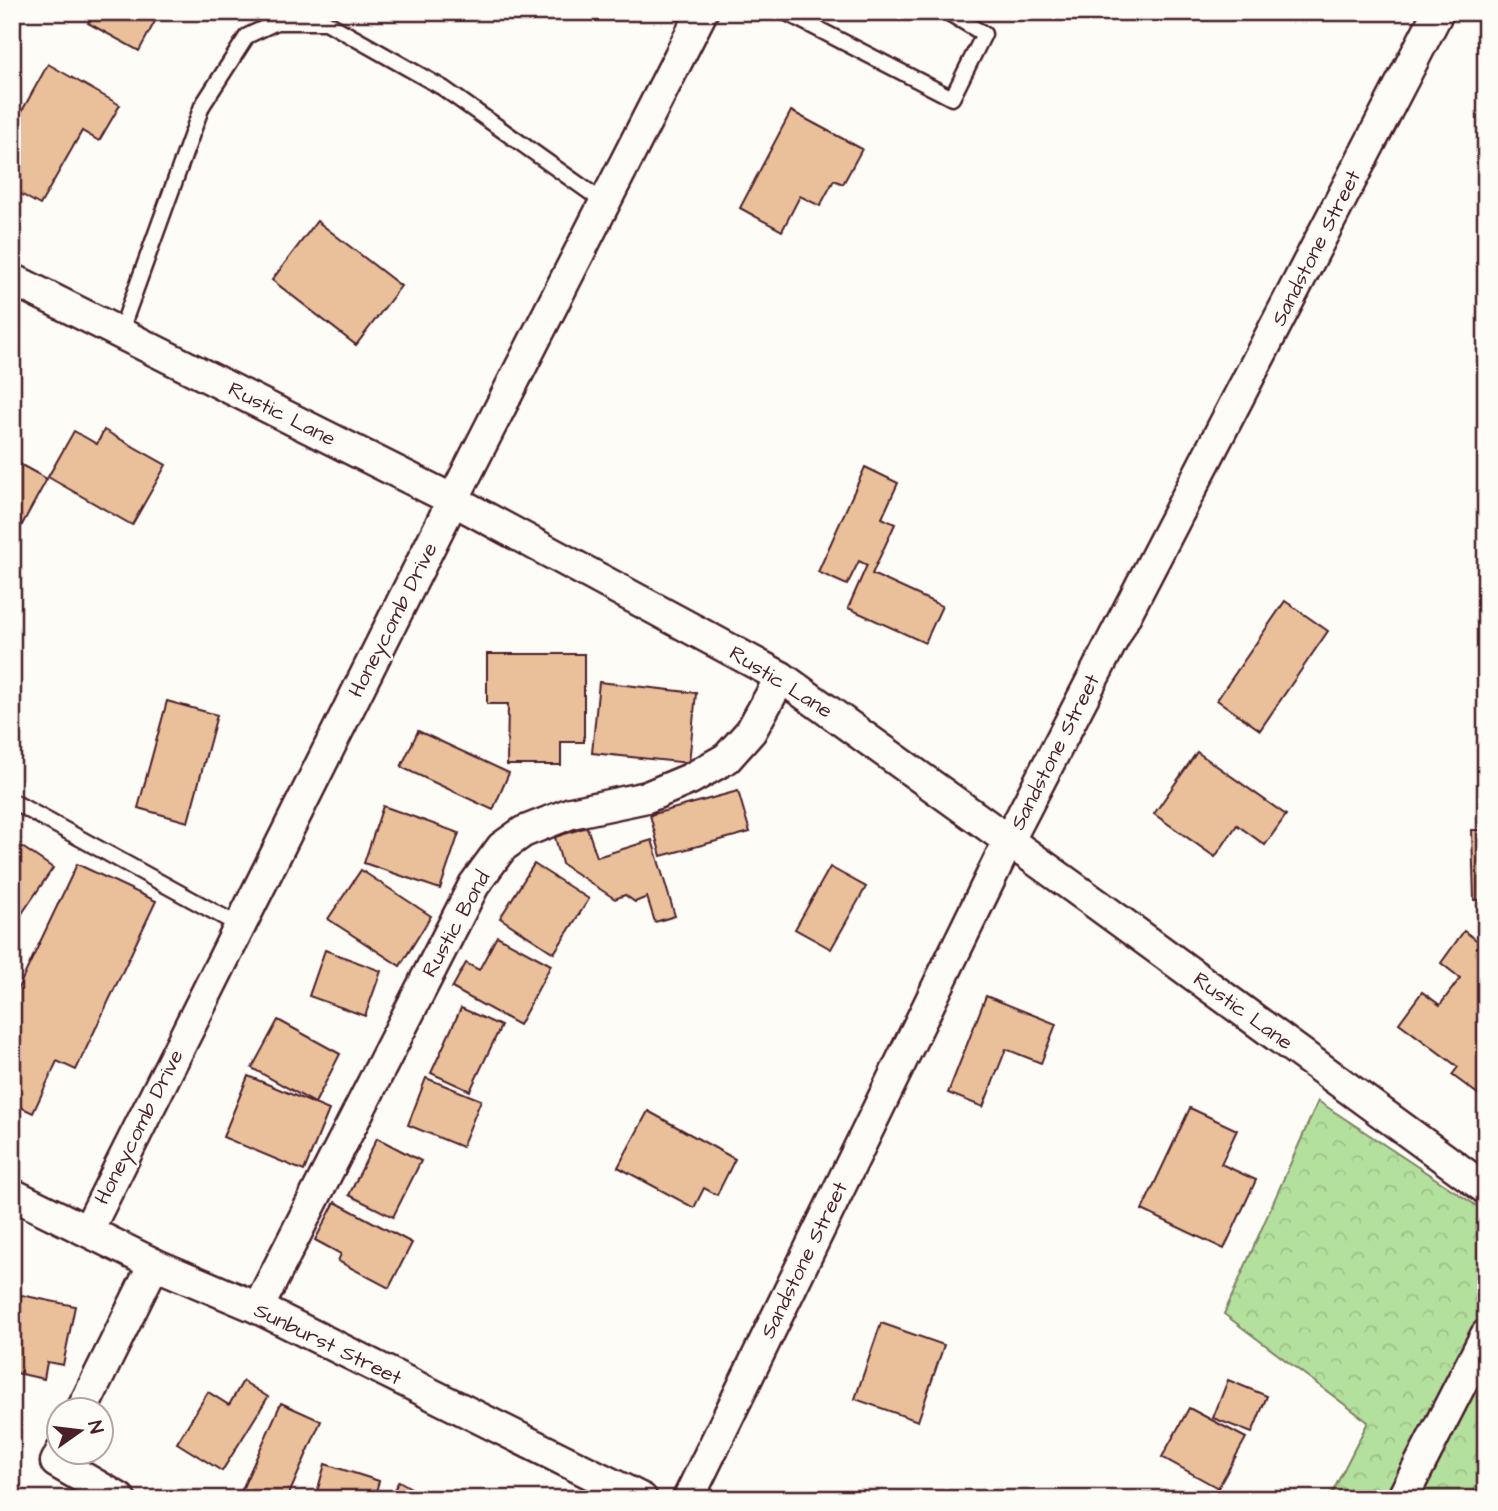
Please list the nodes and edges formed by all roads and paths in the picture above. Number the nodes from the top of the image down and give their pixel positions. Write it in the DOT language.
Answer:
graph roads {
  1 [pos="702,12"];
  2 [pos="785,12"];
  3 [pos="947,12"];
  4 [pos="1438,12"];
  5 [pos="605,202"];
  6 [pos="12,279"];
  7 [pos="120,333"];
  8 [pos="453,500"];
  9 [pos="781,677"];
  10 [pos="12,802"];
  11 [pos="1008,842"];
  12 [pos="240,926"];
  13 [pos="1486,1189"];
  14 [pos="12,1194"];
  15 [pos="88,1230"];
  16 [pos="154,1264"];
  17 [pos="258,1308"];
  18 [pos="1486,1335"];
  19 [pos="88,1396"];
  20 [pos="63,1466"];
  21 [pos="120,1499"];
  22 [pos="642,1499"];
  23 [pos="688,1499"];
  24 [pos="1402,1499"];
  1 -- 5 [label="street, Honeycomb Drive"];
  2 -- 3 [label="lane"];
  4 -- 11 [label="street, Sandstone Street"];
  5 -- 7 [label="lane"];
  5 -- 8 [label="street, Honeycomb Drive"];
  6 -- 7 [label="street, Rustic Lane"];
  7 -- 8 [label="street, Rustic Lane"];
  8 -- 9 [label="street, Rustic Lane"];
  8 -- 12 [label="street, Honeycomb Drive"];
  9 -- 11 [label="street, Rustic Lane"];
  9 -- 17 [label="street, Rustic Bond"];
  10 -- 12 [label="lane"];
  11 -- 13 [label="street, Rustic Lane"];
  11 -- 23 [label="street, Sandstone Street"];
  12 -- 15 [label="street, Honeycomb Drive"];
  14 -- 15 [label="street, Sunburst Street"];
  15 -- 16 [label="street, Sunburst Street"];
  16 -- 17 [label="street, Sunburst Street"];
  16 -- 19 [label="street"];
  17 -- 22 [label="street, Sunburst Street"];
  18 -- 24 [label="street"];
  20 -- 21 [label="street"];
}
